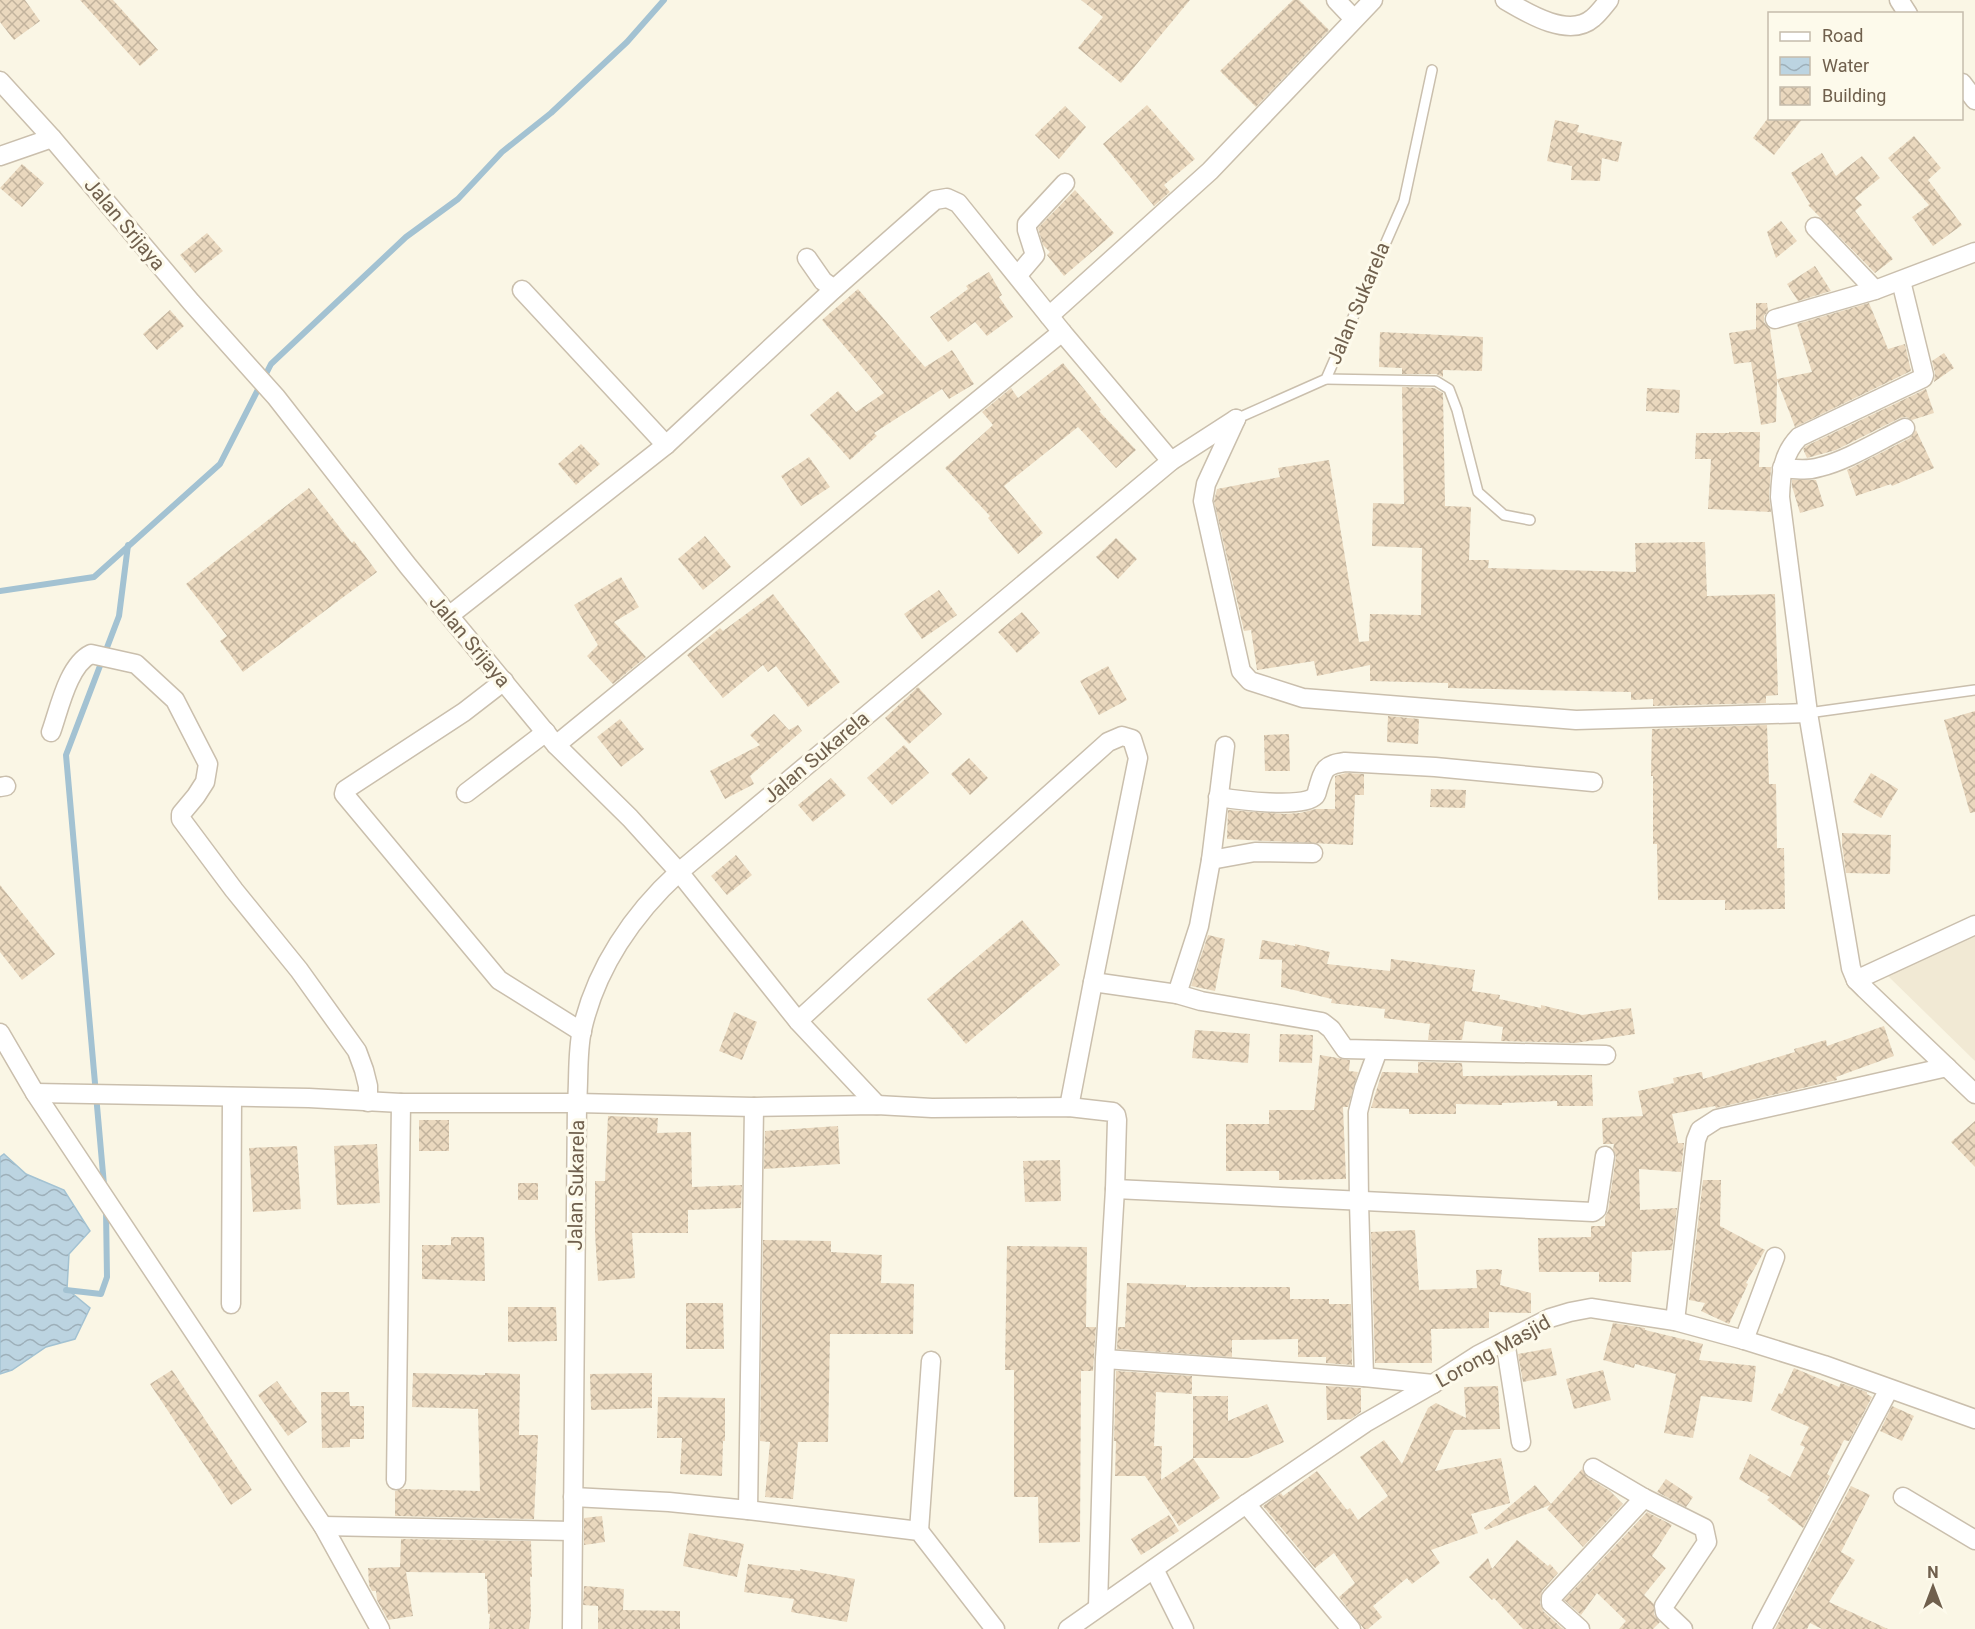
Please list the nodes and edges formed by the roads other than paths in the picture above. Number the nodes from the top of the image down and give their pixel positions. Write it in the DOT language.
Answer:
graph roads {
  1 [pos="1336,0"];
  2 [pos="1373,0"];
  3 [pos="1505,0"];
  4 [pos="1609,0"];
  5 [pos="1354,20"];
  6 [pos="1432,70"];
  7 [pos="0,81"];
  8 [pos="1963,84"];
  9 [pos="1975,100"];
  10 [pos="52,138"];
  11 [pos="0,156"];
  12 [pos="1065,183"];
  13 [pos="1815,227"];
  14 [pos="1975,252"];
  15 [pos="807,258"];
  16 [pos="1018,275"];
  17 [pos="1900,280"];
  18 [pos="834,289"];
  19 [pos="522,290"];
  20 [pos="1875,290"];
  21 [pos="1049,316"];
  22 [pos="1775,319"];
  23 [pos="1062,332"];
  24 [pos="1326,379"];
  25 [pos="1236,419"];
  26 [pos="1905,428"];
  27 [pos="666,445"];
  28 [pos="1171,460"];
  29 [pos="1782,468"];
  30 [pos="1530,520"];
  31 [pos="450,615"];
  32 [pos="504,681"];
  33 [pos="1975,690"];
  34 [pos="1808,713"];
  35 [pos="51,732"];
  36 [pos="551,739"];
  37 [pos="1225,746"];
  38 [pos="1593,782"];
  39 [pos="466,793"];
  40 [pos="1218,797"];
  41 [pos="1313,853"];
  42 [pos="1211,860"];
  43 [pos="679,872"];
  44 [pos="1975,925"];
  45 [pos="1856,980"];
  46 [pos="1093,982"];
  47 [pos="1177,994"];
  48 [pos="798,1021"];
  49 [pos="582,1032"];
  50 [pos="0,1033"];
  51 [pos="1378,1050"];
  52 [pos="1606,1055"];
  53 [pos="1947,1067"];
  54 [pos="35,1093"];
  55 [pos="1975,1094"];
  56 [pos="232,1097"];
  57 [pos="368,1102"];
  58 [pos="401,1103"];
  59 [pos="577,1103"];
  60 [pos="877,1105"];
  61 [pos="754,1107"];
  62 [pos="1069,1107"];
  63 [pos="1605,1156"];
  64 [pos="1115,1189"];
  65 [pos="1359,1202"];
  66 [pos="1775,1257"];
  67 [pos="231,1304"];
  68 [pos="1675,1321"];
  69 [pos="1744,1340"];
  70 [pos="1505,1341"];
  71 [pos="1105,1359"];
  72 [pos="931,1361"];
  73 [pos="1364,1377"];
  74 [pos="1433,1384"];
  75 [pos="1889,1389"];
  76 [pos="1975,1419"];
  77 [pos="1521,1442"];
  78 [pos="1593,1467"];
  79 [pos="396,1480"];
  80 [pos="573,1497"];
  81 [pos="1903,1497"];
  82 [pos="1644,1498"];
  83 [pos="1246,1503"];
  84 [pos="748,1510"];
  85 [pos="323,1526"];
  86 [pos="573,1531"];
  87 [pos="919,1531"];
  88 [pos="1975,1540"];
  89 [pos="1154,1569"];
  90 [pos="1098,1607"];
  91 [pos="380,1629"];
  92 [pos="572,1629"];
  93 [pos="995,1629"];
  94 [pos="1068,1629"];
  95 [pos="1184,1629"];
  96 [pos="1351,1629"];
  97 [pos="1580,1629"];
  98 [pos="1683,1629"];
  99 [pos="1762,1629"];
  1 -- 5 [label="street"];
  2 -- 5 [label="street"];
  3 -- 4 [label="street"];
  5 -- 21 [label="street"];
  6 -- 24 [label="lane, Jalan Sukarela"];
  7 -- 10 [label="street, Jalan Srijaya"];
  8 -- 9 [label="street"];
  10 -- 11 [label="street"];
  10 -- 31 [label="street, Jalan Srijaya"];
  12 -- 16 [label="street"];
  13 -- 20 [label="street"];
  14 -- 17 [label="street"];
  15 -- 18 [label="street"];
  16 -- 18 [label="street"];
  16 -- 21 [label="street"];
  17 -- 20 [label="street"];
  17 -- 29 [label="street"];
  18 -- 27 [label="street"];
  19 -- 27 [label="street"];
  20 -- 22 [label="street"];
  21 -- 23 [label="street"];
  23 -- 28 [label="street"];
  23 -- 36 [label="street"];
  24 -- 25 [label="lane, Jalan Sukarela"];
  24 -- 30 [label="lane"];
  25 -- 28 [label="street, Jalan Sukarela"];
  25 -- 34 [label="street"];
  26 -- 29 [label="street"];
  27 -- 31 [label="street"];
  28 -- 43 [label="street, Jalan Sukarela"];
  29 -- 34 [label="street"];
  31 -- 32 [label="street, Jalan Srijaya"];
  32 -- 36 [label="street, Jalan Srijaya"];
  32 -- 49 [label="street"];
  33 -- 34 [label="lane"];
  34 -- 45 [label="street"];
  35 -- 57 [label="street"];
  36 -- 39 [label="street"];
  36 -- 43 [label="street, Jalan Srijaya"];
  37 -- 40 [label="street"];
  38 -- 40 [label="street"];
  40 -- 42 [label="street"];
  41 -- 42 [label="street"];
  42 -- 47 [label="street"];
  43 -- 48 [label="street, Jalan Srijaya"];
  43 -- 49 [label="street, Jalan Sukarela"];
  44 -- 45 [label="street"];
  45 -- 53 [label="street"];
  46 -- 47 [label="street"];
  46 -- 48 [label="street"];
  46 -- 62 [label="street"];
  47 -- 51 [label="street"];
  48 -- 60 [label="street, Jalan Srijaya"];
  49 -- 59 [label="street, Jalan Sukarela"];
  50 -- 54 [label="street"];
  51 -- 52 [label="street"];
  51 -- 65 [label="street"];
  53 -- 55 [label="street"];
  53 -- 68 [label="street"];
  54 -- 56 [label="street"];
  54 -- 85 [label="street"];
  56 -- 57 [label="street"];
  56 -- 67 [label="street"];
  57 -- 58 [label="street"];
  58 -- 59 [label="street"];
  58 -- 79 [label="street"];
  59 -- 61 [label="street"];
  59 -- 80 [label="street, Jalan Sukarela"];
  60 -- 61 [label="street"];
  60 -- 62 [label="street"];
  61 -- 84 [label="street"];
  62 -- 64 [label="street"];
  63 -- 65 [label="street"];
  64 -- 65 [label="street"];
  64 -- 71 [label="street"];
  65 -- 73 [label="street"];
  66 -- 69 [label="street"];
  68 -- 69 [label="street, Lorong Masjid"];
  68 -- 70 [label="street, Lorong Masjid"];
  69 -- 75 [label="street, Lorong Masjid"];
  70 -- 74 [label="street, Lorong Masjid"];
  70 -- 77 [label="street"];
  71 -- 73 [label="street"];
  71 -- 90 [label="street"];
  72 -- 87 [label="street"];
  73 -- 74 [label="street"];
  74 -- 83 [label="street, Lorong Masjid"];
  75 -- 76 [label="street, Lorong Masjid"];
  75 -- 99 [label="street"];
  78 -- 82 [label="street"];
  80 -- 84 [label="street"];
  80 -- 86 [label="street, Jalan Sukarela"];
  81 -- 88 [label="street"];
  82 -- 97 [label="street"];
  82 -- 98 [label="street"];
  83 -- 89 [label="street, Lorong Masjid"];
  83 -- 96 [label="street"];
  84 -- 87 [label="street"];
  85 -- 86 [label="street"];
  85 -- 91 [label="street"];
  86 -- 92 [label="street, Jalan Sukarela"];
  87 -- 93 [label="street"];
  89 -- 90 [label="street, Lorong Masjid"];
  89 -- 95 [label="street"];
  90 -- 94 [label="street, Lorong Masjid"];
}
